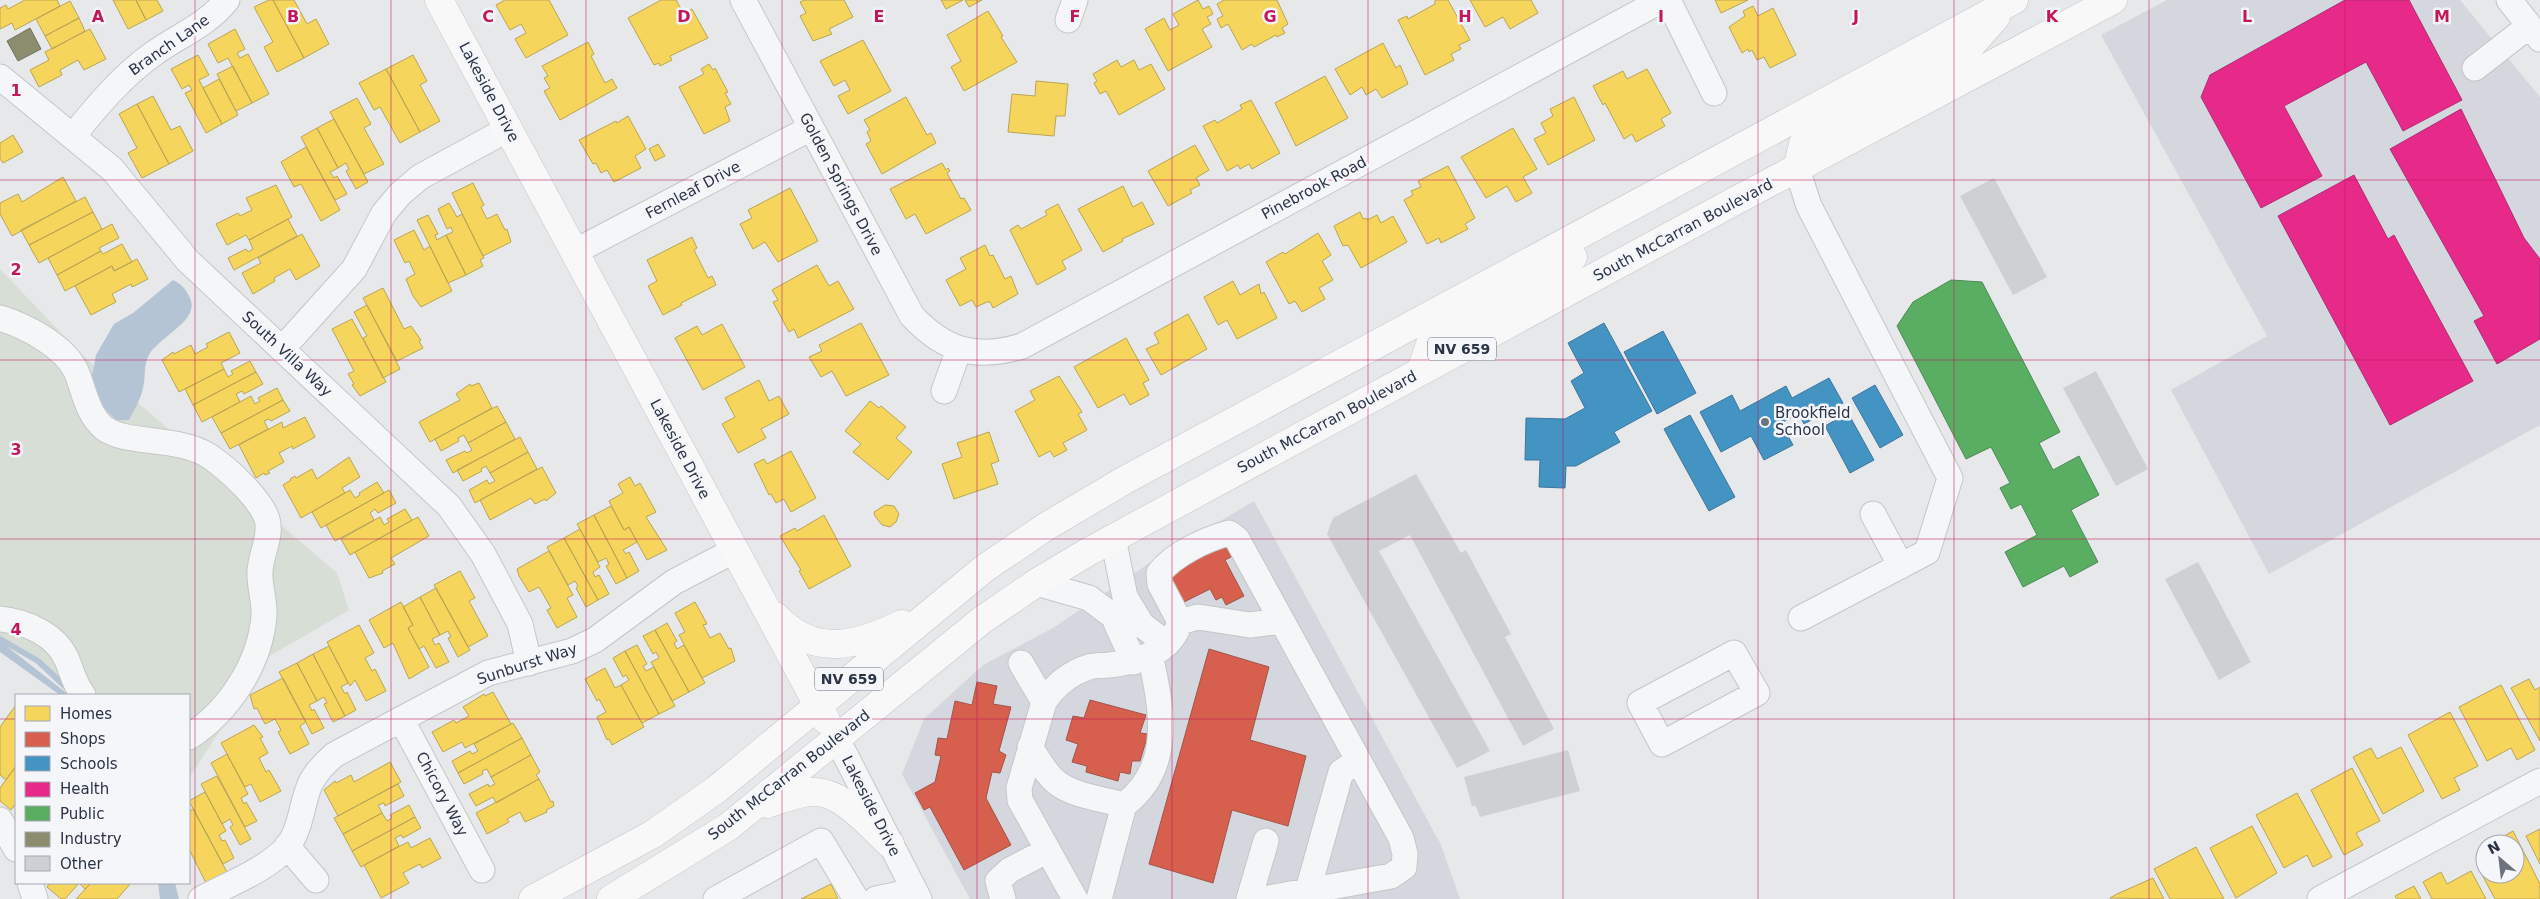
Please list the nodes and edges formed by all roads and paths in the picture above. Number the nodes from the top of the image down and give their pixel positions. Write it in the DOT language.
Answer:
graph roads {
  1 [pos="227,0"];
  2 [pos="440,0"];
  3 [pos="742,0"];
  4 [pos="1662,0"];
  5 [pos="1668,0"];
  6 [pos="2113,0"];
  7 [pos="2509,0"];
  8 [pos="2011,1"];
  9 [pos="2535,33"];
  10 [pos="2475,68"];
  11 [pos="0,77"];
  12 [pos="1714,93"];
  13 [pos="811,128"];
  14 [pos="508,129"];
  15 [pos="73,136"];
  16 [pos="1797,169"];
  17 [pos="1612,216"];
  18 [pos="574,252"];
  19 [pos="0,318"];
  20 [pos="282,349"];
  21 [pos="959,349"];
  22 [pos="1421,371"];
  23 [pos="944,391"];
  24 [pos="1873,514"];
  25 [pos="1113,538"];
  26 [pos="735,550"];
  27 [pos="1901,566"];
  28 [pos="1036,583"];
  29 [pos="764,604"];
  30 [pos="935,608"];
  31 [pos="1800,618"];
  32 [pos="0,619"];
  33 [pos="1281,621"];
  34 [pos="1180,622"];
  35 [pos="1150,654"];
  36 [pos="529,663"];
  37 [pos="1021,664"];
  38 [pos="83,694"];
  39 [pos="1044,702"];
  40 [pos="818,706"];
  41 [pos="401,718"];
  42 [pos="190,736"];
  43 [pos="836,739"];
  44 [pos="1030,747"];
  45 [pos="1358,761"];
  46 [pos="2540,781"];
  47 [pos="1124,805"];
  48 [pos="751,809"];
  49 [pos="0,820"];
  50 [pos="292,838"];
  51 [pos="1266,841"];
  52 [pos="890,844"];
  53 [pos="15,847"];
  54 [pos="1048,850"];
  55 [pos="482,870"];
  56 [pos="316,880"];
  57 [pos="30,884"];
  58 [pos="1308,890"];
  59 [pos="916,895"];
  60 [pos="35,899"];
  61 [pos="201,899"];
  62 [pos="533,899"];
  63 [pos="611,899"];
  64 [pos="716,899"];
  65 [pos="856,899"];
  66 [pos="876,899"];
  67 [pos="1003,899"];
  68 [pos="1075,899"];
  69 [pos="1099,899"];
  70 [pos="1249,899"];
  71 [pos="1263,899"];
  72 [pos="2320,899"];
  1 -- 15 [label="street, Branch Lane"];
  2 -- 14 [label="main road, Lakeside Drive"];
  3 -- 13 [label="street, Golden Springs Drive"];
  4 -- 21 [label="street, Pinebrook Road"];
  5 -- 12 [label="street"];
  6 -- 16 [label="main road, South McCarran Boulevard / NV 659"];
  7 -- 9 [label="street"];
  8 -- 16 [label="main road"];
  8 -- 17 [label="main road, NV 659"];
  9 -- 10 [label="street"];
  11 -- 15 [label="street, South Villa Way"];
  13 -- 18 [label="street, Fernleaf Drive"];
  13 -- 21 [label="street, Golden Springs Drive"];
  14 -- 18 [label="main road, Lakeside Drive"];
  14 -- 20 [label="street"];
  15 -- 20 [label="street, South Villa Way"];
  16 -- 22 [label="main road, South McCarran Boulevard / NV 659"];
  16 -- 27 [label="street"];
  17 -- 22 [label="main road"];
  17 -- 30 [label="main road, NV 659"];
  18 -- 26 [label="main road, Lakeside Drive"];
  19 -- 42 [label="street"];
  20 -- 36 [label="street, South Villa Way"];
  21 -- 23 [label="street"];
  22 -- 25 [label="main road, South McCarran Boulevard / NV 659"];
  24 -- 27 [label="street"];
  25 -- 28 [label="main road, South McCarran Boulevard / NV 659"];
  25 -- 35 [label="street"];
  26 -- 29 [label="main road, Lakeside Drive"];
  26 -- 36 [label="street, Sunburst Way"];
  27 -- 31 [label="street"];
  28 -- 35 [label="street"];
  28 -- 43 [label="main road, South McCarran Boulevard / NV 659"];
  29 -- 30 [label="main road"];
  29 -- 40 [label="main road, Lakeside Drive"];
  30 -- 40 [label="main road, NV 659"];
  32 -- 38 [label="street"];
  33 -- 34 [label="street"];
  33 -- 34 [label="street"];
  33 -- 45 [label="street"];
  34 -- 35 [label="street"];
  35 -- 39 [label="street"];
  35 -- 47 [label="street"];
  36 -- 41 [label="street, Sunburst Way"];
  37 -- 39 [label="street"];
  39 -- 44 [label="street"];
  40 -- 43 [label="main road, Lakeside Drive"];
  40 -- 62 [label="main road, NV 659"];
  41 -- 50 [label="street, Sunburst Way"];
  41 -- 55 [label="street, Chicory Way"];
  43 -- 48 [label="main road, South McCarran Boulevard / NV 659"];
  43 -- 52 [label="street, Lakeside Drive"];
  44 -- 47 [label="street"];
  44 -- 54 [label="street"];
  45 -- 58 [label="street"];
  45 -- 58 [label="street"];
  46 -- 72 [label="street"];
  47 -- 69 [label="street"];
  48 -- 52 [label="main road"];
  48 -- 63 [label="main road, South McCarran Boulevard / NV 659"];
  49 -- 53 [label="street"];
  50 -- 56 [label="street"];
  50 -- 61 [label="street"];
  51 -- 70 [label="street"];
  52 -- 59 [label="street, Lakeside Drive"];
  54 -- 67 [label="street"];
  54 -- 68 [label="street"];
  57 -- 60 [label="street"];
  58 -- 71 [label="street"];
  59 -- 66 [label="street"];
  64 -- 65 [label="street"];
}
